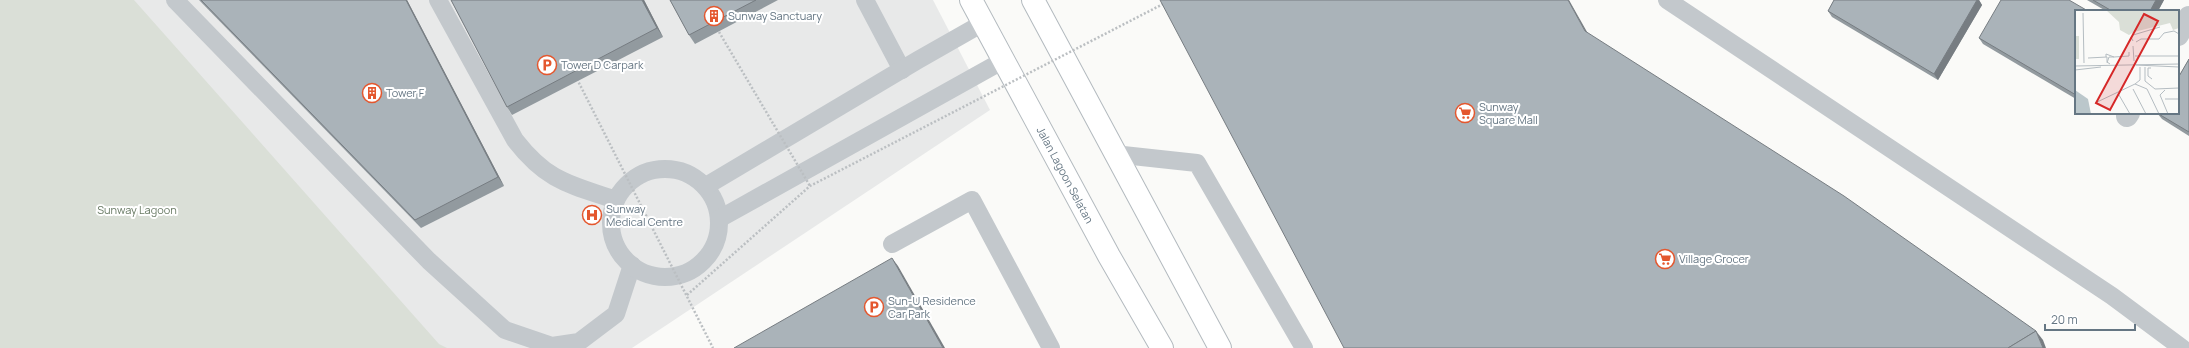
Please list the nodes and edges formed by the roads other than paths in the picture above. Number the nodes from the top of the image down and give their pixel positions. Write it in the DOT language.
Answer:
graph roads {
  1 [pos="175,0"];
  2 [pos="438,0"];
  3 [pos="865,0"];
  4 [pos="971,0"];
  5 [pos="1666,0"];
  6 [pos="1038,3"];
  7 [pos="2189,18"];
  8 [pos="983,23"];
  9 [pos="2179,33"];
  10 [pos="1004,60"];
  11 [pos="902,70"];
  12 [pos="1114,154"];
  13 [pos="706,186"];
  14 [pos="616,200"];
  15 [pos="719,219"];
  16 [pos="892,244"];
  17 [pos="632,265"];
  18 [pos="1051,348"];
  19 [pos="1162,348"];
  20 [pos="1220,348"];
  21 [pos="1304,348"];
  22 [pos="2182,348"];
  1 -- 17 [label="lane"];
  2 -- 14 [label="lane"];
  3 -- 11 [label="lane"];
  4 -- 8 [label="main road, Jalan Lagoon Selatan"];
  5 -- 22 [label="lane"];
  6 -- 12 [label="main road"];
  7 -- 9 [label="street"];
  8 -- 10 [label="main road, Jalan Lagoon Selatan"];
  8 -- 11 [label="lane"];
  10 -- 15 [label="lane"];
  10 -- 19 [label="main road, Jalan Lagoon Selatan"];
  11 -- 13 [label="lane"];
  12 -- 20 [label="main road"];
  12 -- 21 [label="lane"];
  13 -- 14 [label="lane"];
  13 -- 15 [label="lane"];
  14 -- 17 [label="lane"];
  15 -- 17 [label="lane"];
  16 -- 18 [label="lane"];
}
